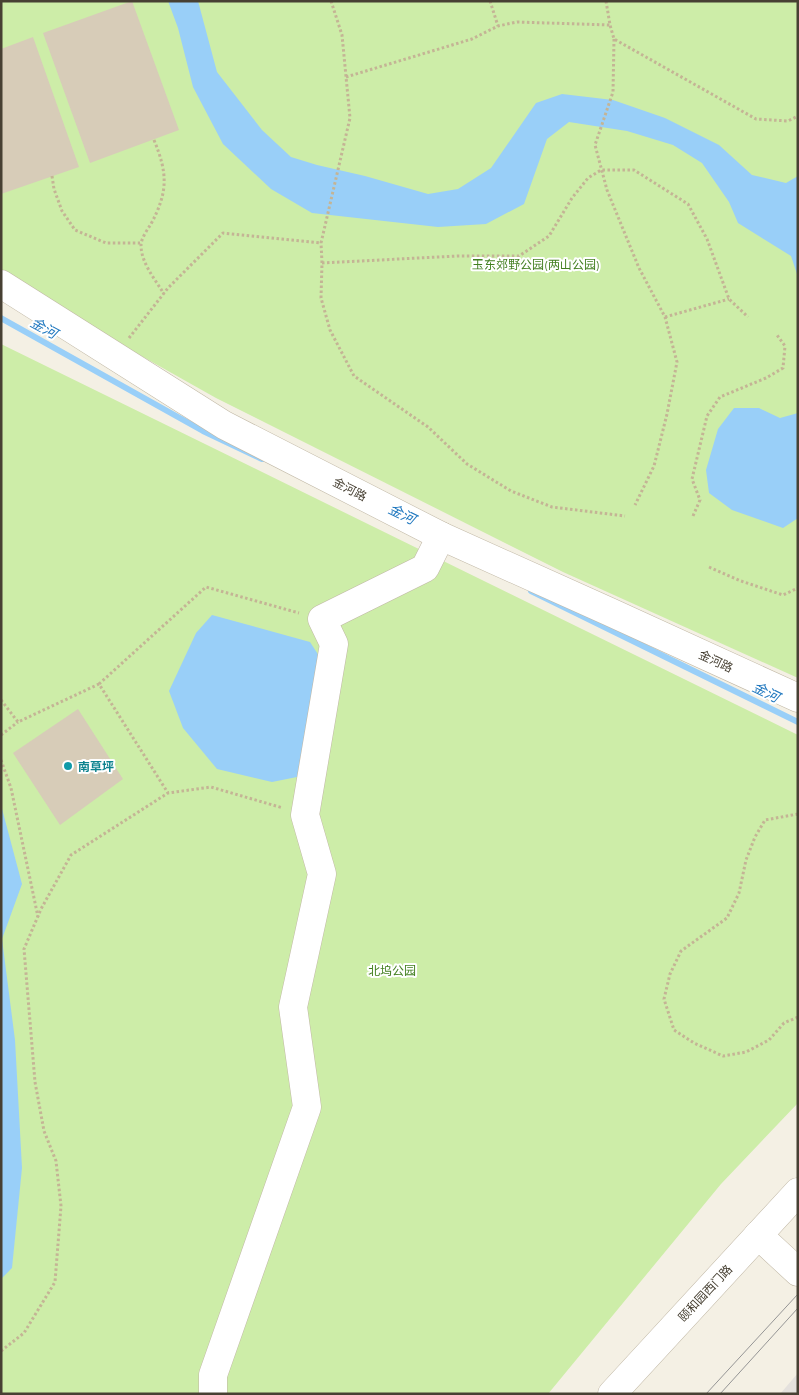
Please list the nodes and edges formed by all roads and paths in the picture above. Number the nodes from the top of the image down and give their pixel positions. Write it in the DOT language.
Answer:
graph roads {
  1 [pos="331,1"];
  2 [pos="490,1"];
  3 [pos="606,1"];
  4 [pos="498,26"];
  5 [pos="610,26"];
  6 [pos="614,39"];
  7 [pos="346,77"];
  8 [pos="798,116"];
  9 [pos="154,140"];
  10 [pos="601,170"];
  11 [pos="52,176"];
  12 [pos="140,243"];
  13 [pos="320,243"];
  14 [pos="322,263"];
  15 [pos="1,284"];
  16 [pos="164,294"];
  17 [pos="728,299"];
  18 [pos="748,316"];
  19 [pos="665,317"];
  20 [pos="777,336"];
  21 [pos="116,356"];
  22 [pos="635,505"];
  23 [pos="625,516"];
  24 [pos="693,516"];
  25 [pos="437,543"];
  26 [pos="709,567"];
  27 [pos="798,588"];
  28 [pos="322,619"];
  29 [pos="99,684"];
  30 [pos="798,698"];
  31 [pos="1,700"];
  32 [pos="18,722"];
  33 [pos="1,735"];
  34 [pos="1,760"];
  35 [pos="168,793"];
  36 [pos="798,814"];
  37 [pos="304,815"];
  38 [pos="38,918"];
  39 [pos="798,1017"];
  40 [pos="798,1192"];
  41 [pos="758,1235"];
  42 [pos="798,1272"];
  43 [pos="1,1351"];
  44 [pos="213,1394"];
  45 [pos="612,1394"];
  1 -- 7 [label="path"];
  2 -- 4 [label="path"];
  3 -- 5 [label="path"];
  4 -- 5 [label="path"];
  4 -- 7 [label="path"];
  5 -- 6 [label="path"];
  6 -- 8 [label="path"];
  6 -- 10 [label="path"];
  7 -- 13 [label="path"];
  9 -- 12 [label="path"];
  10 -- 14 [label="path"];
  10 -- 17 [label="path"];
  10 -- 19 [label="path"];
  11 -- 12 [label="path"];
  12 -- 16 [label="path"];
  13 -- 14 [label="path"];
  13 -- 16 [label="path"];
  14 -- 23 [label="path"];
  15 -- 21 [label="street, 金河路"];
  16 -- 21 [label="path"];
  17 -- 18 [label="path"];
  17 -- 19 [label="path"];
  19 -- 22 [label="path"];
  20 -- 24 [label="path"];
  21 -- 25 [label="street, 金河路"];
  25 -- 28 [label="street"];
  25 -- 30 [label="street, 金河路"];
  26 -- 27 [label="path"];
  28 -- 29 [label="path"];
  28 -- 37 [label="street"];
  29 -- 32 [label="path"];
  29 -- 35 [label="path"];
  31 -- 32 [label="path"];
  32 -- 33 [label="path"];
  34 -- 38 [label="path"];
  35 -- 37 [label="path"];
  35 -- 38 [label="path"];
  36 -- 39 [label="path"];
  37 -- 44 [label="street"];
  38 -- 43 [label="path"];
  40 -- 41 [label="street, 颐和园西门路"];
  41 -- 42 [label="street"];
  41 -- 45 [label="street, 颐和园西门路"];
}
